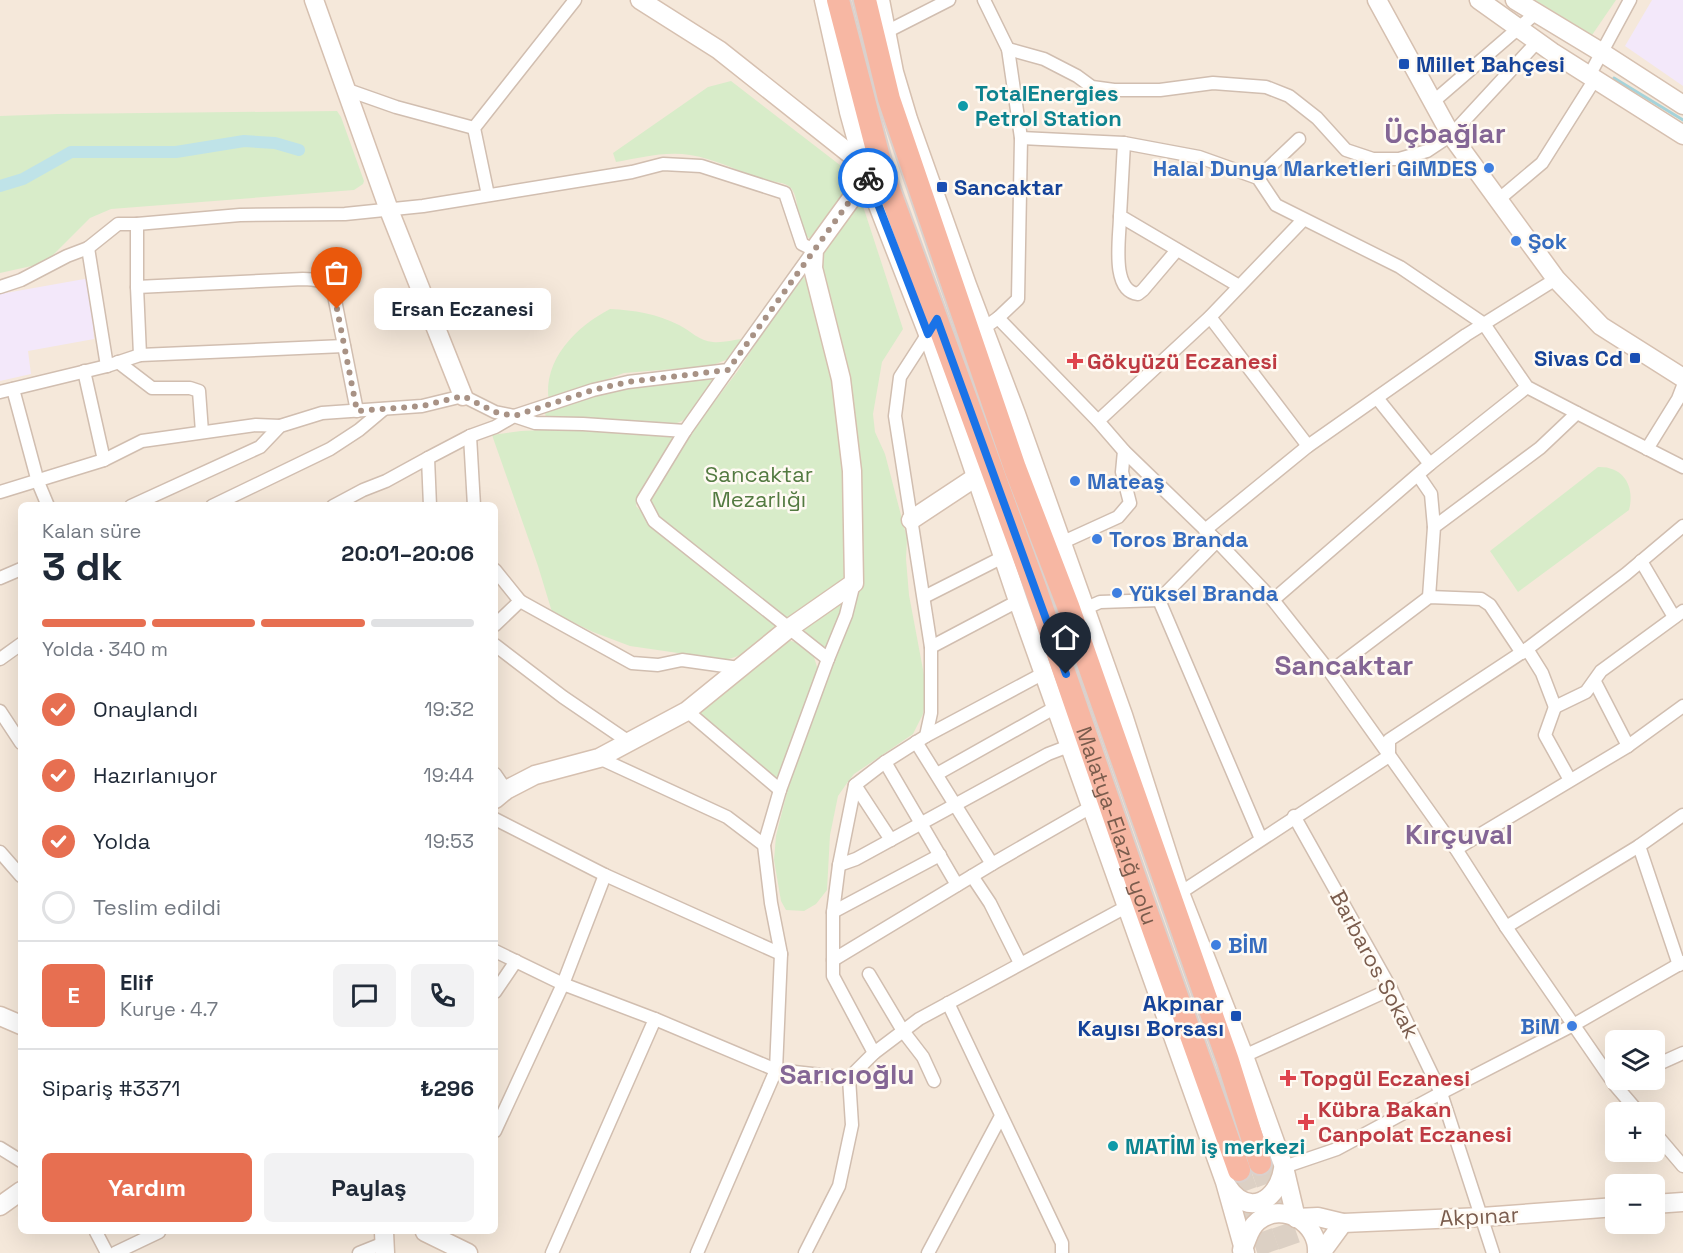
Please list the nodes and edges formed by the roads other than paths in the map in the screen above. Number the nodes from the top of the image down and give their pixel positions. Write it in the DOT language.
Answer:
graph roads {
  1 [pos="314,0"];
  2 [pos="575,0"];
  3 [pos="640,0"];
  4 [pos="824,0"];
  5 [pos="838,0"];
  6 [pos="865,0"];
  7 [pos="880,0"];
  8 [pos="949,0"];
  9 [pos="984,0"];
  10 [pos="1377,0"];
  11 [pos="1479,0"];
  12 [pos="1515,0"];
  13 [pos="1630,0"];
  14 [pos="1536,13"];
  15 [pos="1518,28"];
  16 [pos="886,32"];
  17 [pos="1537,42"];
  18 [pos="1008,50"];
  19 [pos="1601,51"];
  20 [pos="1592,77"];
  21 [pos="345,89"];
  22 [pos="1434,101"];
  23 [pos="1683,105"];
  24 [pos="474,128"];
  25 [pos="1451,135"];
  26 [pos="1683,135"];
  27 [pos="1021,138"];
  28 [pos="1299,139"];
  29 [pos="1124,143"];
  30 [pos="866,171"];
  31 [pos="1258,178"];
  32 [pos="488,195"];
  33 [pos="1498,200"];
  34 [pos="389,210"];
  35 [pos="1120,216"];
  36 [pos="1303,220"];
  37 [pos="136,224"];
  38 [pos="88,248"];
  39 [pos="814,250"];
  40 [pos="1177,250"];
  41 [pos="1556,279"];
  42 [pos="1239,286"];
  43 [pos="0,287"];
  44 [pos="137,287"];
  45 [pos="1210,317"];
  46 [pos="991,323"];
  47 [pos="1484,324"];
  48 [pos="932,327"];
  49 [pos="344,346"];
  50 [pos="140,355"];
  51 [pos="113,364"];
  52 [pos="728,370"];
  53 [pos="84,371"];
  54 [pos="1683,378"];
  55 [pos="1683,386"];
  56 [pos="1527,387"];
  57 [pos="14,389"];
  58 [pos="0,392"];
  59 [pos="463,396"];
  60 [pos="1377,398"];
  61 [pos="384,409"];
  62 [pos="357,411"];
  63 [pos="1577,413"];
  64 [pos="514,416"];
  65 [pos="1098,421"];
  66 [pos="280,426"];
  67 [pos="685,431"];
  68 [pos="202,432"];
  69 [pos="470,436"];
  70 [pos="1308,446"];
  71 [pos="1647,449"];
  72 [pos="1124,451"];
  73 [pos="985,454"];
  74 [pos="428,458"];
  75 [pos="104,460"];
  76 [pos="1431,464"];
  77 [pos="1683,467"];
  78 [pos="1418,475"];
  79 [pos="976,477"];
  80 [pos="38,482"];
  81 [pos="0,492"];
  82 [pos="46,502"];
  83 [pos="145,502"];
  84 [pos="220,502"];
  85 [pos="340,502"];
  86 [pos="430,502"];
  87 [pos="474,502"];
  88 [pos="988,514"];
  89 [pos="910,520"];
  90 [pos="1683,526"];
  91 [pos="1434,527"];
  92 [pos="1217,541"];
  93 [pos="1061,543"];
  94 [pos="1003,557"];
  95 [pos="1641,561"];
  96 [pos="18,570"];
  97 [pos="498,574"];
  98 [pos="0,578"];
  99 [pos="854,583"];
  100 [pos="924,597"];
  101 [pos="1429,597"];
  102 [pos="1159,600"];
  103 [pos="1274,600"];
  104 [pos="520,601"];
  105 [pos="1018,602"];
  106 [pos="1084,609"];
  107 [pos="1679,614"];
  108 [pos="498,622"];
  109 [pos="788,629"];
  110 [pos="18,646"];
  111 [pos="931,646"];
  112 [pos="498,647"];
  113 [pos="1525,651"];
  114 [pos="0,659"];
  115 [pos="828,659"];
  116 [pos="740,668"];
  117 [pos="1330,672"];
  118 [pos="1044,673"];
  119 [pos="1595,682"];
  120 [pos="1683,706"];
  121 [pos="1056,707"];
  122 [pos="1555,707"];
  123 [pos="0,711"];
  124 [pos="687,711"];
  125 [pos="18,738"];
  126 [pos="921,739"];
  127 [pos="629,742"];
  128 [pos="1069,746"];
  129 [pos="1628,746"];
  130 [pos="1389,756"];
  131 [pos="599,758"];
  132 [pos="885,762"];
  133 [pos="936,774"];
  134 [pos="1570,780"];
  135 [pos="855,785"];
  136 [pos="780,790"];
  137 [pos="500,794"];
  138 [pos="956,805"];
  139 [pos="1091,807"];
  140 [pos="1683,815"];
  141 [pos="1294,816"];
  142 [pos="498,821"];
  143 [pos="922,823"];
  144 [pos="1261,839"];
  145 [pos="891,840"];
  146 [pos="764,845"];
  147 [pos="1640,846"];
  148 [pos="1456,849"];
  149 [pos="0,852"];
  150 [pos="940,855"];
  151 [pos="992,864"];
  152 [pos="839,866"];
  153 [pos="18,873"];
  154 [pos="605,875"];
  155 [pos="972,876"];
  156 [pos="957,885"];
  157 [pos="1180,893"];
  158 [pos="1126,907"];
  159 [pos="833,912"];
  160 [pos="1506,927"];
  161 [pos="498,952"];
  162 [pos="781,954"];
  163 [pos="833,960"];
  164 [pos="516,961"];
  165 [pos="1020,963"];
  166 [pos="1681,964"];
  167 [pos="869,974"];
  168 [pos="563,984"];
  169 [pos="498,988"];
  170 [pos="1391,989"];
  171 [pos="948,1003"];
  172 [pos="0,1016"];
  173 [pos="655,1019"];
  174 [pos="18,1024"];
  175 [pos="1575,1024"];
  176 [pos="903,1031"];
  177 [pos="874,1053"];
  178 [pos="1683,1053"];
  179 [pos="1244,1056"];
  180 [pos="1665,1061"];
  181 [pos="1605,1063"];
  182 [pos="776,1070"];
  183 [pos="849,1078"];
  184 [pos="934,1081"];
  185 [pos="1441,1093"];
  186 [pos="1001,1116"];
  187 [pos="498,1121"];
  188 [pos="1665,1145"];
  189 [pos="0,1148"];
  190 [pos="18,1159"];
  191 [pos="1683,1166"];
  192 [pos="1284,1167"];
  193 [pos="1241,1172"];
  194 [pos="18,1193"];
  195 [pos="1683,1202"];
  196 [pos="1665,1203"];
  197 [pos="0,1206"];
  198 [pos="1605,1208"];
  199 [pos="1482,1217"];
  200 [pos="1296,1218"];
  201 [pos="1342,1223"];
  202 [pos="97,1234"];
  203 [pos="155,1234"];
  204 [pos="446,1236"];
  205 [pos="384,1242"];
  206 [pos="1062,1248"];
  207 [pos="1243,1251"];
  208 [pos="107,1253"];
  209 [pos="115,1253"];
  210 [pos="359,1253"];
  211 [pos="468,1253"];
  212 [pos="552,1253"];
  213 [pos="697,1253"];
  214 [pos="805,1253"];
  215 [pos="928,1253"];
  216 [pos="1053,1253"];
  217 [pos="1319,1253"];
  218 [pos="1493,1253"];
  1 -- 21 [label="main road"];
  2 -- 24 [label="street"];
  3 -- 30 [label="main road"];
  4 -- 30 [label="main road"];
  5 -- 48 [label="highway, Malatya-Elazığ yolu"];
  6 -- 193 [label="highway"];
  7 -- 16 [label="main road"];
  8 -- 16 [label="street"];
  9 -- 18 [label="street"];
  10 -- 22 [label="main road"];
  11 -- 15 [label="main road"];
  12 -- 14 [label="main road"];
  13 -- 19 [label="street"];
  14 -- 15 [label="street"];
  14 -- 19 [label="main road"];
  15 -- 17 [label="main road"];
  15 -- 22 [label="street"];
  16 -- 46 [label="main road"];
  17 -- 20 [label="main road"];
  17 -- 25 [label="street"];
  18 -- 25 [label="street"];
  18 -- 27 [label="street"];
  19 -- 20 [label="street"];
  19 -- 23 [label="main road"];
  20 -- 26 [label="main road"];
  20 -- 33 [label="street"];
  21 -- 24 [label="street"];
  21 -- 34 [label="main road"];
  22 -- 25 [label="main road"];
  24 -- 32 [label="street"];
  25 -- 33 [label="main road"];
  27 -- 29 [label="street"];
  27 -- 46 [label="street"];
  28 -- 31 [label="street"];
  29 -- 31 [label="street"];
  29 -- 35 [label="street"];
  30 -- 39 [label="main road"];
  30 -- 48 [label="main road"];
  31 -- 36 [label="street"];
  32 -- 34 [label="street"];
  32 -- 39 [label="street"];
  33 -- 41 [label="main road"];
  34 -- 37 [label="street"];
  34 -- 59 [label="main road"];
  35 -- 40 [label="street"];
  35 -- 40 [label="street"];
  36 -- 42 [label="street"];
  36 -- 47 [label="street"];
  37 -- 38 [label="street"];
  37 -- 44 [label="street"];
  38 -- 43 [label="street"];
  38 -- 51 [label="street"];
  39 -- 52 [label="street"];
  39 -- 99 [label="main road"];
  40 -- 42 [label="street"];
  41 -- 47 [label="street"];
  41 -- 54 [label="main road"];
  42 -- 45 [label="street"];
  44 -- 49 [label="street"];
  44 -- 50 [label="street"];
  45 -- 65 [label="street"];
  45 -- 70 [label="street"];
  46 -- 65 [label="street"];
  46 -- 93 [label="main road"];
  47 -- 56 [label="street"];
  47 -- 60 [label="street"];
  48 -- 73 [label="highway, Malatya-Elazığ yolu"];
  48 -- 79 [label="main road"];
  48 -- 89 [label="street"];
  49 -- 50 [label="street"];
  49 -- 62 [label="street"];
  50 -- 51 [label="street"];
  51 -- 53 [label="street"];
  51 -- 68 [label="street"];
  52 -- 64 [label="street"];
  52 -- 67 [label="street"];
  53 -- 57 [label="street"];
  53 -- 75 [label="street"];
  55 -- 71 [label="street"];
  56 -- 63 [label="street"];
  56 -- 76 [label="street"];
  57 -- 58 [label="street"];
  57 -- 80 [label="street"];
  59 -- 61 [label="street"];
  59 -- 64 [label="street"];
  60 -- 70 [label="street"];
  60 -- 76 [label="street"];
  61 -- 62 [label="street"];
  61 -- 84 [label="street"];
  62 -- 66 [label="street"];
  63 -- 71 [label="street"];
  63 -- 91 [label="street"];
  64 -- 67 [label="street"];
  64 -- 69 [label="street"];
  65 -- 72 [label="street"];
  66 -- 68 [label="street"];
  66 -- 83 [label="street"];
  67 -- 109 [label="street"];
  68 -- 75 [label="street"];
  69 -- 74 [label="street"];
  69 -- 87 [label="street"];
  70 -- 92 [label="street"];
  71 -- 77 [label="street"];
  72 -- 92 [label="street"];
  72 -- 93 [label="street"];
  73 -- 88 [label="main road"];
  73 -- 193 [label="highway, Malatya-Elazığ yolu"];
  74 -- 85 [label="street"];
  74 -- 86 [label="street"];
  75 -- 80 [label="street"];
  76 -- 78 [label="street"];
  78 -- 91 [label="street"];
  78 -- 103 [label="street"];
  79 -- 88 [label="main road"];
  79 -- 89 [label="main road"];
  80 -- 81 [label="street"];
  80 -- 82 [label="street"];
  88 -- 94 [label="main road"];
  89 -- 100 [label="street"];
  90 -- 95 [label="street"];
  91 -- 101 [label="street"];
  92 -- 102 [label="street"];
  92 -- 103 [label="street"];
  93 -- 106 [label="main road"];
  94 -- 100 [label="street"];
  94 -- 105 [label="main road"];
  95 -- 107 [label="street"];
  95 -- 113 [label="street"];
  96 -- 98 [label="street"];
  97 -- 104 [label="street"];
  99 -- 109 [label="main road"];
  99 -- 115 [label="street"];
  100 -- 111 [label="street"];
  101 -- 113 [label="street"];
  101 -- 117 [label="street"];
  102 -- 106 [label="street"];
  102 -- 144 [label="street"];
  103 -- 117 [label="street"];
  104 -- 108 [label="street"];
  104 -- 116 [label="street"];
  105 -- 111 [label="street"];
  105 -- 118 [label="main road"];
  106 -- 157 [label="main road"];
  107 -- 119 [label="street"];
  109 -- 115 [label="street"];
  109 -- 116 [label="main road"];
  110 -- 114 [label="street"];
  111 -- 126 [label="street"];
  112 -- 127 [label="street"];
  113 -- 122 [label="street"];
  113 -- 130 [label="street"];
  115 -- 136 [label="street"];
  116 -- 124 [label="main road"];
  117 -- 130 [label="street"];
  118 -- 121 [label="main road"];
  118 -- 126 [label="street"];
  119 -- 122 [label="street"];
  119 -- 129 [label="street"];
  120 -- 129 [label="street"];
  121 -- 128 [label="main road"];
  121 -- 133 [label="street"];
  122 -- 134 [label="street"];
  123 -- 125 [label="street"];
  124 -- 127 [label="main road"];
  124 -- 136 [label="street"];
  126 -- 132 [label="street"];
  126 -- 133 [label="street"];
  127 -- 131 [label="main road"];
  128 -- 138 [label="street"];
  128 -- 139 [label="main road"];
  129 -- 134 [label="street"];
  130 -- 141 [label="street"];
  130 -- 148 [label="street"];
  131 -- 137 [label="main road"];
  131 -- 146 [label="street"];
  132 -- 135 [label="street"];
  132 -- 143 [label="street"];
  133 -- 138 [label="street"];
  134 -- 148 [label="street"];
  135 -- 145 [label="street"];
  135 -- 152 [label="street"];
  136 -- 146 [label="street"];
  138 -- 143 [label="street"];
  138 -- 151 [label="street"];
  139 -- 151 [label="street"];
  139 -- 158 [label="main road"];
  140 -- 147 [label="street"];
  141 -- 144 [label="street"];
  141 -- 170 [label="street, Barbaros Sokak"];
  142 -- 154 [label="street"];
  143 -- 145 [label="street"];
  143 -- 150 [label="street"];
  144 -- 157 [label="street"];
  145 -- 152 [label="street"];
  146 -- 162 [label="street"];
  147 -- 160 [label="street"];
  147 -- 166 [label="street"];
  148 -- 160 [label="street"];
  149 -- 153 [label="street"];
  150 -- 156 [label="street"];
  150 -- 159 [label="street"];
  151 -- 155 [label="street"];
  152 -- 159 [label="street"];
  154 -- 162 [label="street"];
  154 -- 168 [label="street"];
  155 -- 156 [label="street"];
  155 -- 165 [label="street"];
  156 -- 163 [label="street"];
  157 -- 179 [label="main road"];
  158 -- 165 [label="street"];
  158 -- 193 [label="main road"];
  159 -- 163 [label="street"];
  160 -- 175 [label="street"];
  161 -- 164 [label="street"];
  162 -- 182 [label="street"];
  163 -- 177 [label="street"];
  164 -- 168 [label="street"];
  164 -- 169 [label="street"];
  165 -- 171 [label="street"];
  166 -- 175 [label="street"];
  167 -- 176 [label="street"];
  168 -- 173 [label="street"];
  168 -- 187 [label="street"];
  170 -- 179 [label="street"];
  170 -- 185 [label="street, Barbaros Sokak"];
  171 -- 176 [label="street"];
  171 -- 186 [label="street"];
  172 -- 174 [label="main road"];
  173 -- 182 [label="street"];
  173 -- 212 [label="street"];
  175 -- 181 [label="street"];
  175 -- 185 [label="street"];
  176 -- 177 [label="street"];
  176 -- 184 [label="street"];
  177 -- 183 [label="street"];
  178 -- 180 [label="street"];
  179 -- 192 [label="main road"];
  182 -- 183 [label="street"];
  182 -- 213 [label="street"];
  183 -- 214 [label="street"];
  185 -- 192 [label="street"];
  185 -- 199 [label="street, Barbaros Sokak"];
  186 -- 206 [label="street"];
  186 -- 215 [label="street"];
  188 -- 191 [label="street"];
  189 -- 190 [label="street"];
  192 -- 193 [label="main road"];
  192 -- 200 [label="main road"];
  193 -- 207 [label="main road"];
  194 -- 197 [label="main road"];
  195 -- 196 [label="main road"];
  198 -- 199 [label="main road, Akpınar"];
  199 -- 201 [label="main road, Akpınar"];
  199 -- 218 [label="street, Barbaros Sokak"];
  200 -- 201 [label="main road, Akpınar"];
  200 -- 207 [label="main road, Akpınar"];
  200 -- 217 [label="main road"];
  201 -- 217 [label="main road"];
  202 -- 208 [label="street"];
  203 -- 209 [label="street"];
  204 -- 211 [label="main road"];
  205 -- 210 [label="street"];
  206 -- 216 [label="street"];
}
